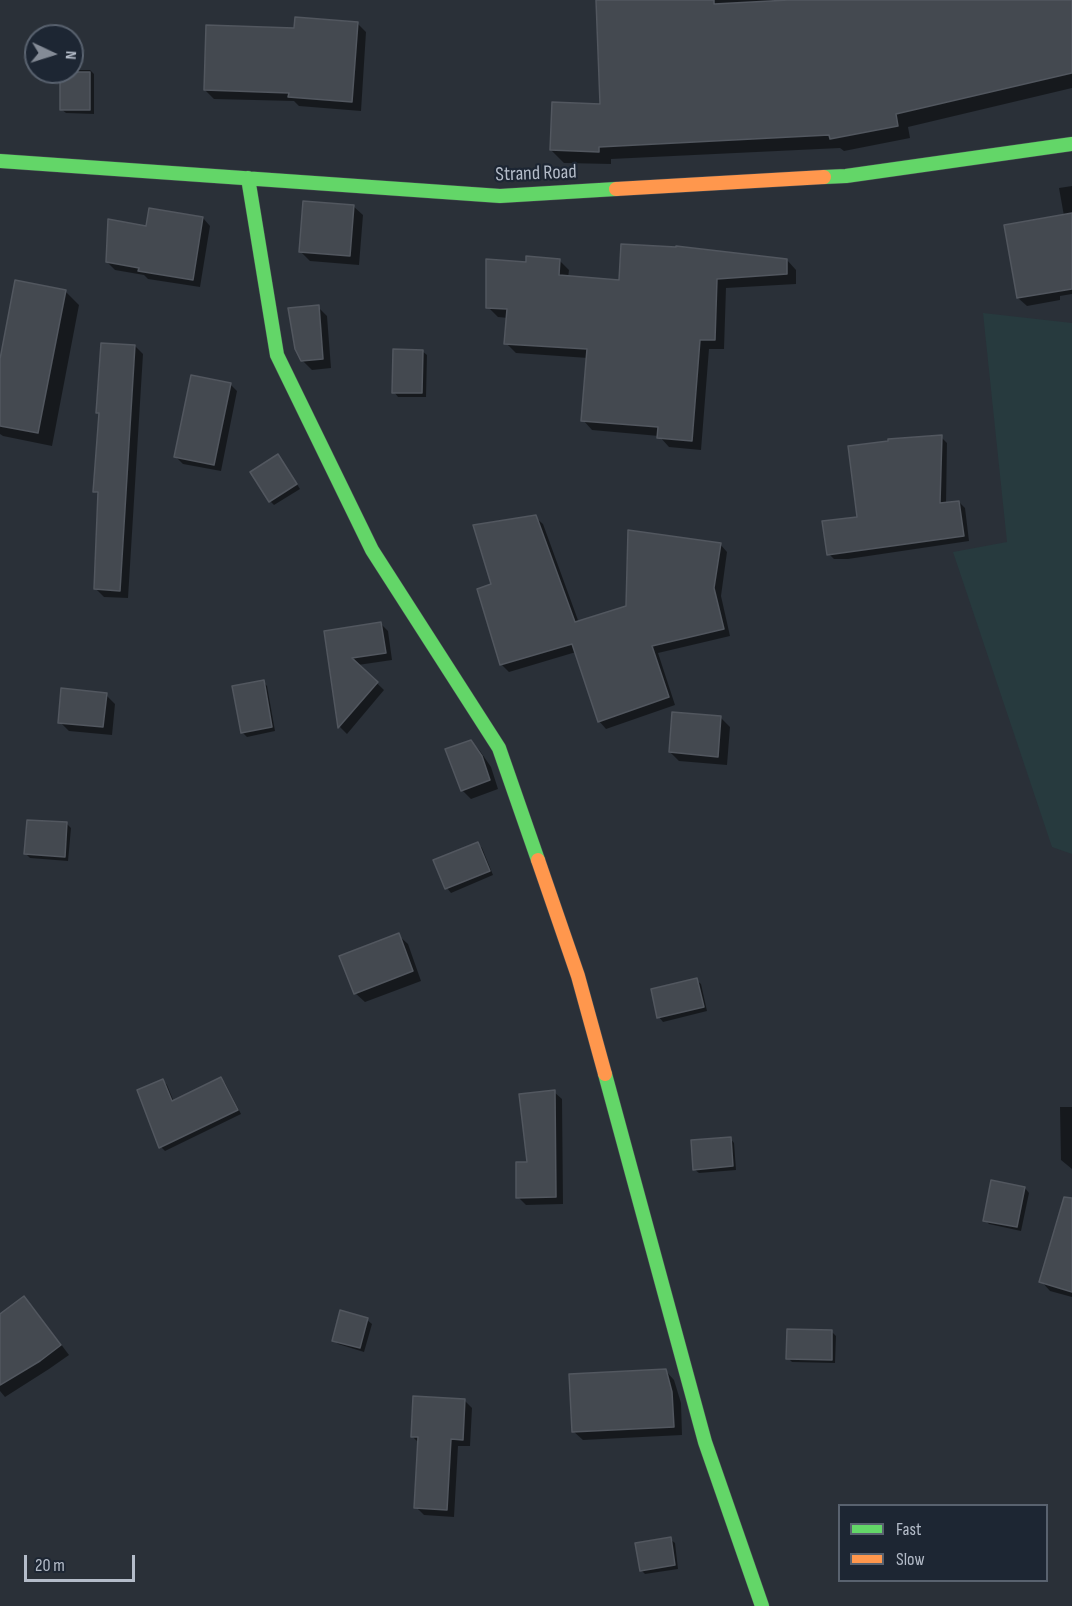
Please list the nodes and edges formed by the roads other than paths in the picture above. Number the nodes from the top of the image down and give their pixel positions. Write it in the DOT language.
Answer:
graph roads {
  1 [pos="1072,144"];
  2 [pos="0,161"];
  3 [pos="248,178"];
  4 [pos="762,1606"];
  1 -- 3 [label="street, Strand Road"];
  2 -- 3 [label="street, Strand Road"];
  3 -- 4 [label="street"];
}
